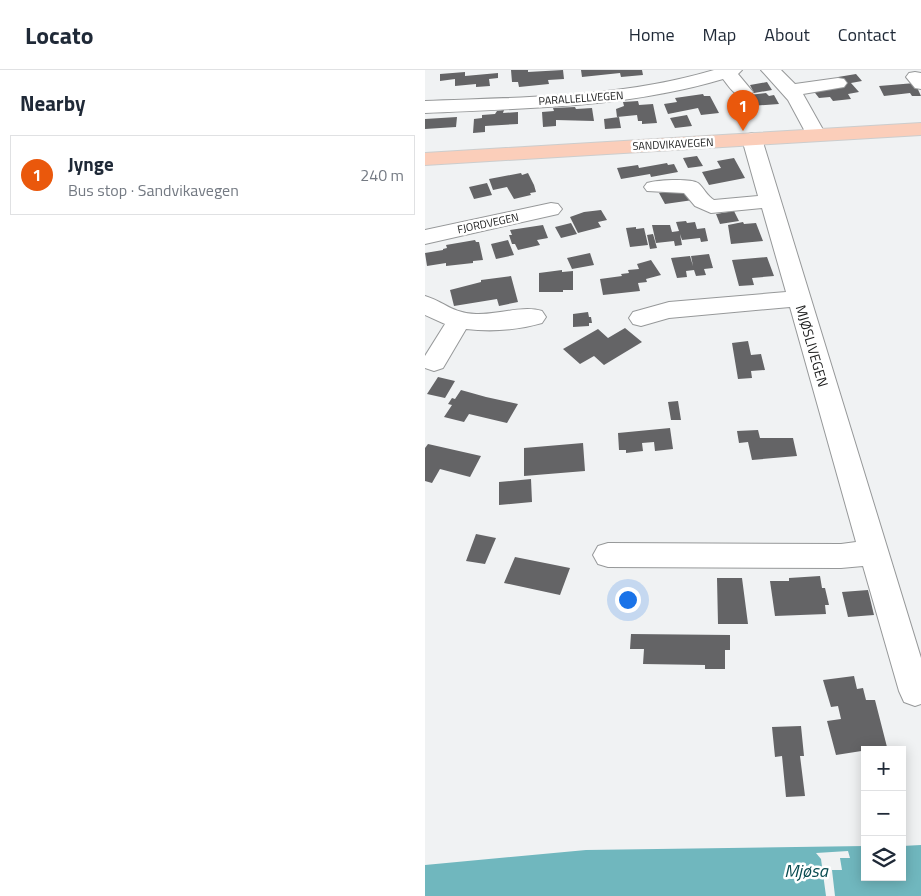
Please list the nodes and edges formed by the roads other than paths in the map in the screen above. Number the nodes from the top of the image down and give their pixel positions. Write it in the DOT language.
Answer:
graph roads {
  1 [pos="771,70"];
  2 [pos="730,71"];
  3 [pos="838,82"];
  4 [pos="792,90"];
  5 [pos="744,92"];
  6 [pos="425,107"];
  7 [pos="921,129"];
  8 [pos="816,135"];
  9 [pos="752,139"];
  10 [pos="425,159"];
  11 [pos="654,187"];
  12 [pos="770,202"];
  13 [pos="551,209"];
  14 [pos="425,237"];
  15 [pos="799,299"];
  16 [pos="425,304"];
  17 [pos="534,317"];
  18 [pos="641,318"];
  19 [pos="459,321"];
  20 [pos="434,362"];
  21 [pos="873,552"];
  22 [pos="607,555"];
  23 [pos="915,691"];
  1 -- 4 [label="street"];
  2 -- 5 [label="street"];
  2 -- 6 [label="street, PARALLELLVEGEN"];
  3 -- 4 [label="street"];
  4 -- 8 [label="street"];
  7 -- 8 [label="main road, SANDVIKAVEGEN"];
  8 -- 9 [label="main road, SANDVIKAVEGEN"];
  9 -- 10 [label="main road, SANDVIKAVEGEN"];
  9 -- 12 [label="street, MJØSLIVEGEN"];
  11 -- 12 [label="street"];
  12 -- 15 [label="street, MJØSLIVEGEN"];
  13 -- 14 [label="street, FJORDVEGEN"];
  15 -- 18 [label="street"];
  15 -- 21 [label="street, MJØSLIVEGEN"];
  16 -- 19 [label="street"];
  17 -- 19 [label="street"];
  19 -- 20 [label="street"];
  21 -- 22 [label="street"];
  21 -- 23 [label="street, MJØSLIVEGEN"];
}
